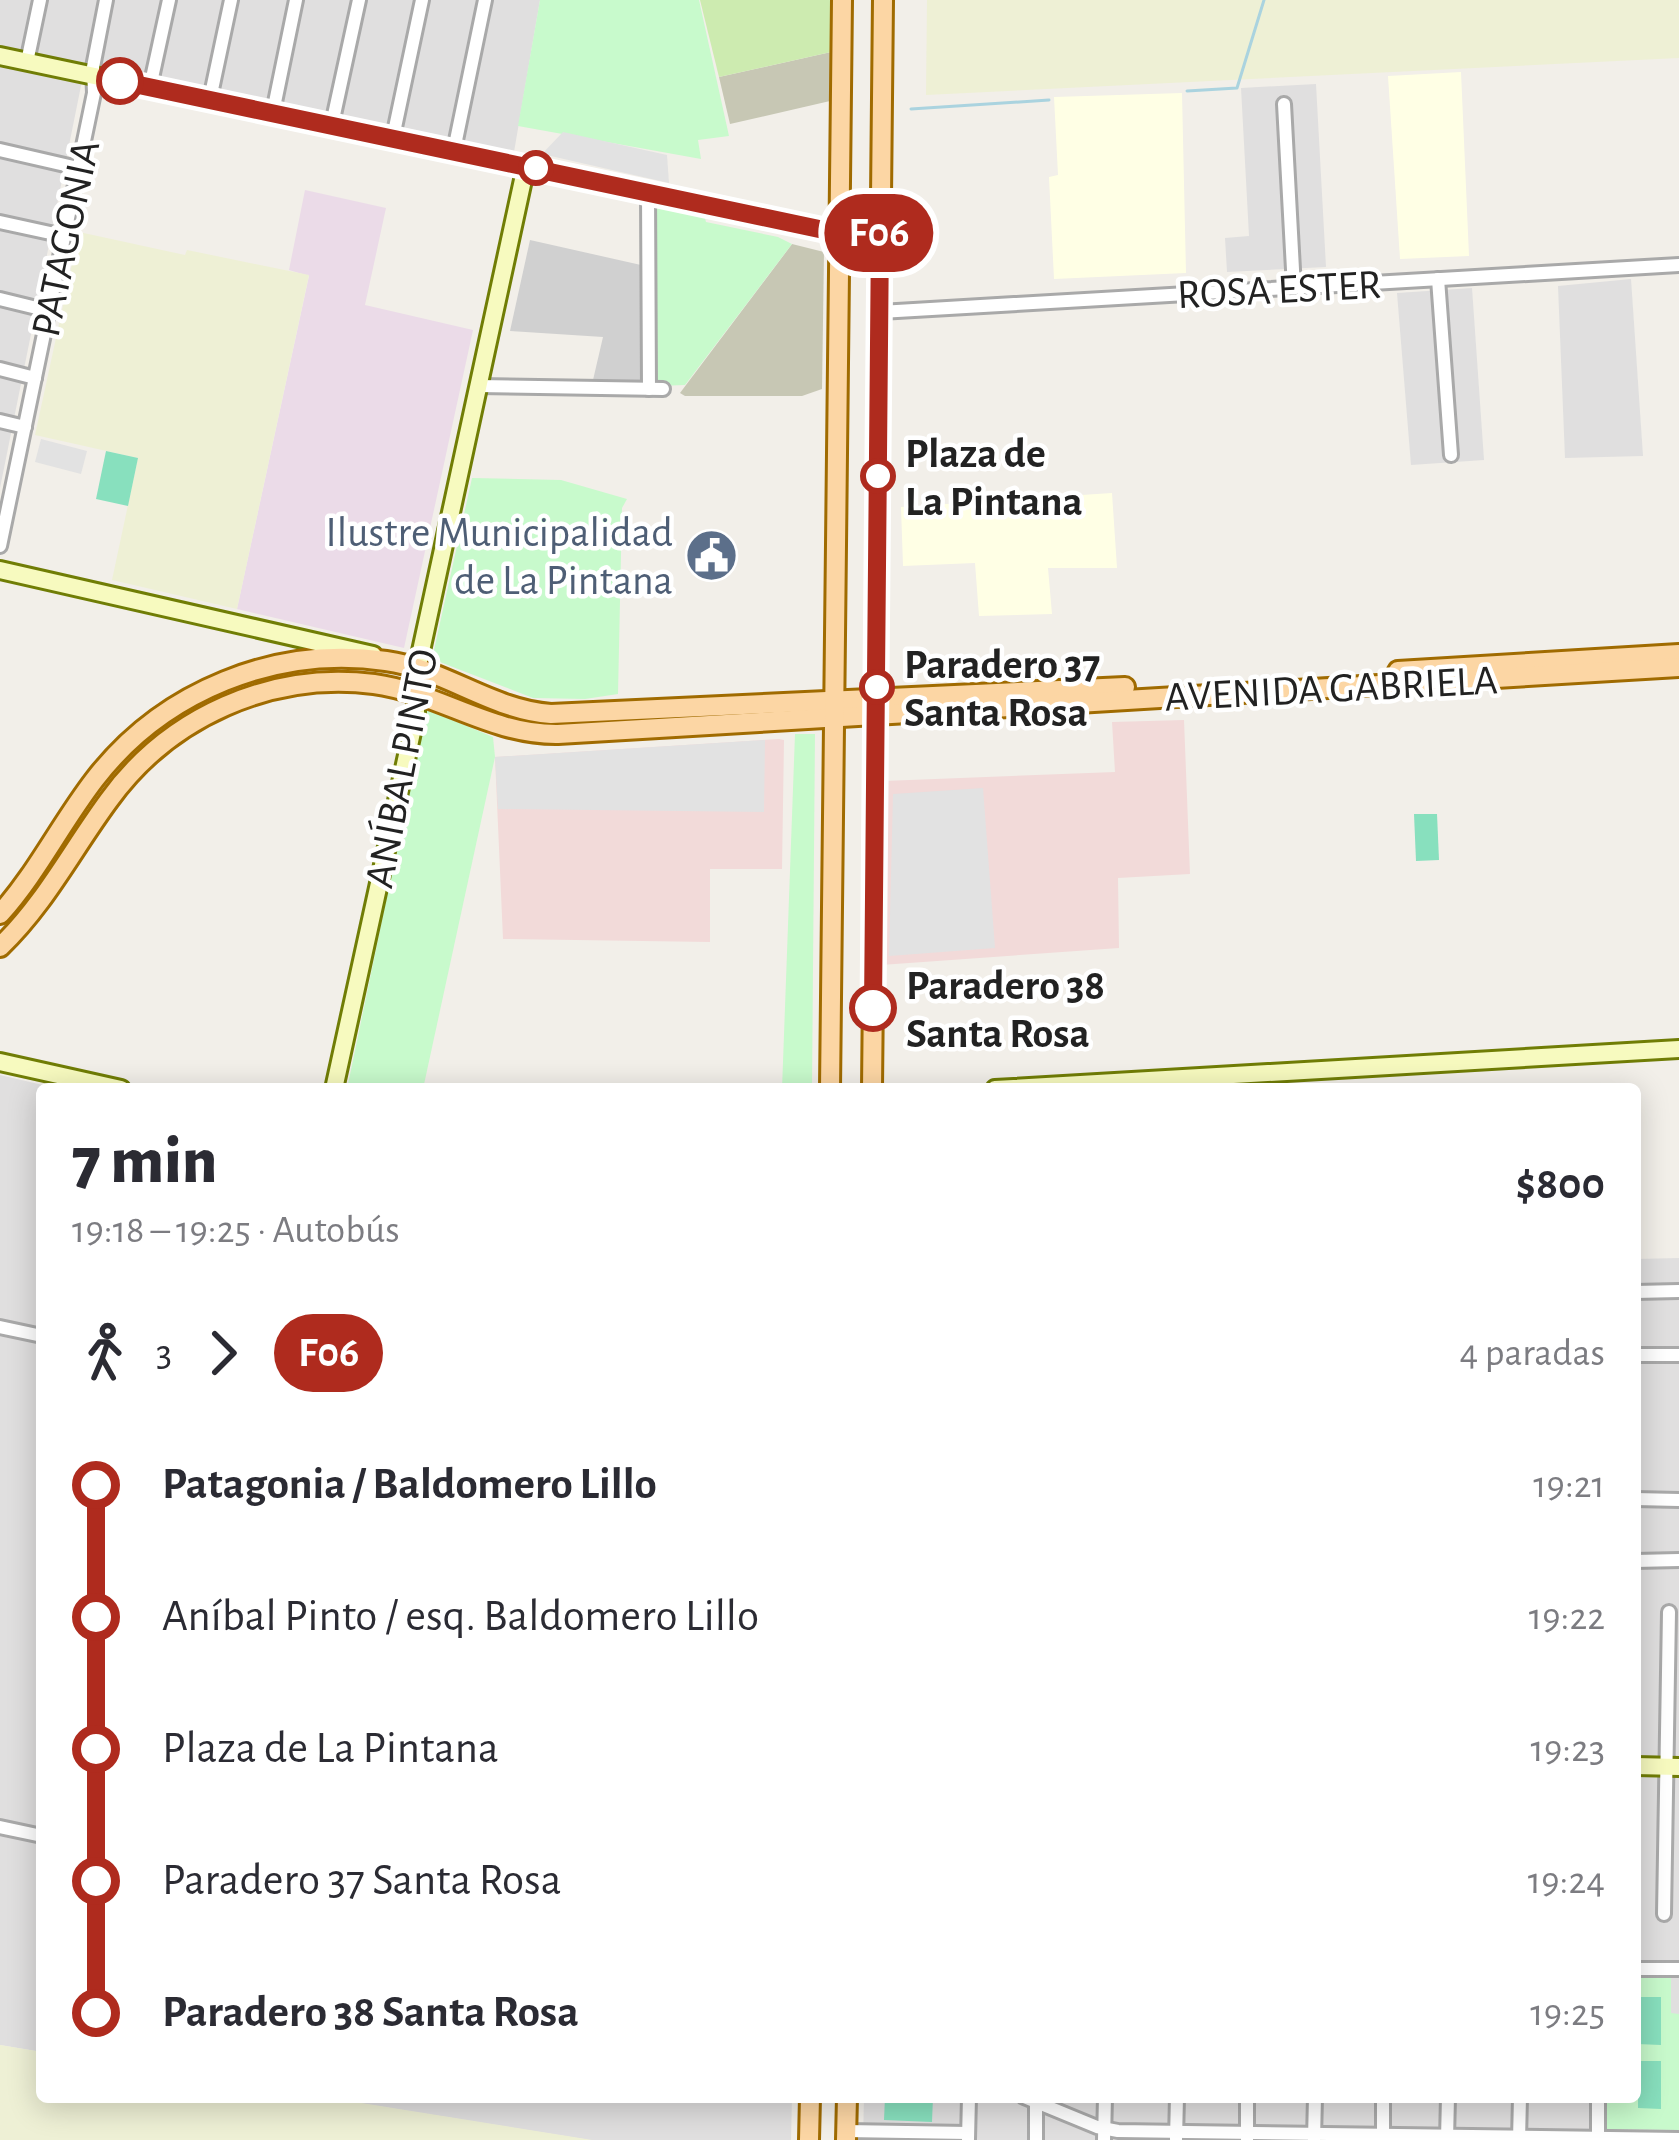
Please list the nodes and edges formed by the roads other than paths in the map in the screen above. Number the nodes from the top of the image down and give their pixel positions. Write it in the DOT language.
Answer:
graph roads {
  1 [pos="40,0"];
  2 [pos="106,0"];
  3 [pos="169,0"];
  4 [pos="231,0"];
  5 [pos="296,0"];
  6 [pos="359,0"];
  7 [pos="422,0"];
  8 [pos="485,0"];
  9 [pos="842,0"];
  10 [pos="883,0"];
  11 [pos="0,56"];
  12 [pos="27,62"];
  13 [pos="93,76"];
  14 [pos="150,87"];
  15 [pos="210,99"];
  16 [pos="1284,104"];
  17 [pos="273,112"];
  18 [pos="332,124"];
  19 [pos="393,137"];
  20 [pos="0,150"];
  21 [pos="454,150"];
  22 [pos="526,166"];
  23 [pos="78,168"];
  24 [pos="647,192"];
  25 [pos="0,222"];
  26 [pos="838,233"];
  27 [pos="880,233"];
  28 [pos="64,236"];
  29 [pos="1679,265"];
  30 [pos="1438,279"];
  31 [pos="1294,288"];
  32 [pos="0,299"];
  33 [pos="49,311"];
  34 [pos="880,312"];
  35 [pos="0,369"];
  36 [pos="35,378"];
  37 [pos="478,386"];
  38 [pos="0,421"];
  39 [pos="25,427"];
  40 [pos="1451,455"];
  41 [pos="5,492"];
  42 [pos="0,546"];
  43 [pos="0,570"];
  44 [pos="260,630"];
  45 [pos="1679,654"];
  46 [pos="385,661"];
  47 [pos="282,663"];
  48 [pos="418,667"];
  49 [pos="1679,667"];
  50 [pos="296,685"];
  51 [pos="416,693"];
  52 [pos="834,698"];
  53 [pos="877,707"];
  54 [pos="834,719"];
  55 [pos="56,837"];
  56 [pos="76,850"];
  57 [pos="0,914"];
  58 [pos="0,947"];
  59 [pos="1679,1049"];
  60 [pos="0,1062"];
  61 [pos="94,1083"];
  62 [pos="335,1083"];
  63 [pos="830,1083"];
  64 [pos="872,1083"];
  65 [pos="1098,1083"];
  66 [pos="1679,1291"];
  67 [pos="1641,1292"];
  68 [pos="0,1327"];
  69 [pos="36,1335"];
  70 [pos="1641,1355"];
  71 [pos="1679,1355"];
  72 [pos="1641,1499"];
  73 [pos="1679,1500"];
  74 [pos="1641,1561"];
  75 [pos="1679,1561"];
  76 [pos="1669,1612"];
  77 [pos="1674,1632"];
  78 [pos="1641,1766"];
  79 [pos="1673,1767"];
  80 [pos="0,1827"];
  81 [pos="36,1835"];
  82 [pos="1669,1906"];
  83 [pos="1641,1969"];
  84 [pos="1679,1969"];
  85 [pos="810,2103"];
  86 [pos="847,2103"];
  87 [pos="969,2103"];
  88 [pos="1032,2103"];
  89 [pos="1040,2103"];
  90 [pos="1105,2103"];
  91 [pos="1177,2103"];
  92 [pos="1247,2103"];
  93 [pos="1315,2103"];
  94 [pos="1383,2103"];
  95 [pos="1448,2103"];
  96 [pos="1520,2103"];
  97 [pos="1598,2103"];
  98 [pos="1104,2134"];
  99 [pos="846,2135"];
  100 [pos="968,2136"];
  101 [pos="1176,2136"];
  102 [pos="1246,2137"];
  103 [pos="1314,2137"];
  104 [pos="1383,2138"];
  105 [pos="1447,2138"];
  106 [pos="1520,2138"];
  107 [pos="1598,2139"];
  108 [pos="1679,2139"];
  109 [pos="809,2140"];
  110 [pos="1036,2140"];
  1 -- 12 [label="street"];
  2 -- 13 [label="street, PATAGONIA"];
  3 -- 14 [label="street"];
  4 -- 15 [label="street"];
  5 -- 17 [label="street"];
  6 -- 18 [label="street"];
  7 -- 19 [label="street"];
  8 -- 21 [label="street"];
  9 -- 26 [label="main road"];
  10 -- 27 [label="main road"];
  11 -- 12 [label="street"];
  12 -- 13 [label="street"];
  13 -- 14 [label="street"];
  13 -- 23 [label="street, PATAGONIA"];
  14 -- 15 [label="street"];
  15 -- 17 [label="street"];
  16 -- 31 [label="street"];
  17 -- 18 [label="street"];
  18 -- 19 [label="street"];
  19 -- 21 [label="street"];
  20 -- 23 [label="street"];
  21 -- 22 [label="street"];
  22 -- 24 [label="street"];
  22 -- 37 [label="street, ANÍBAL PINTO"];
  23 -- 28 [label="street, PATAGONIA"];
  24 -- 26 [label="street"];
  24 -- 37 [label="street"];
  25 -- 28 [label="street"];
  26 -- 27 [label="street"];
  26 -- 52 [label="main road"];
  27 -- 34 [label="main road"];
  28 -- 33 [label="street, PATAGONIA"];
  29 -- 30 [label="street, ROSA ESTER"];
  30 -- 31 [label="street, ROSA ESTER"];
  30 -- 40 [label="street"];
  31 -- 34 [label="street, ROSA ESTER"];
  32 -- 33 [label="street"];
  33 -- 36 [label="street, PATAGONIA"];
  34 -- 53 [label="main road"];
  35 -- 36 [label="street"];
  36 -- 39 [label="street, PATAGONIA"];
  37 -- 48 [label="street, ANÍBAL PINTO"];
  38 -- 39 [label="street"];
  39 -- 41 [label="street, PATAGONIA"];
  41 -- 42 [label="street, PATAGONIA"];
  43 -- 44 [label="street"];
  44 -- 46 [label="street"];
  44 -- 47 [label="street"];
  45 -- 53 [label="main road, AVENIDA GABRIELA"];
  46 -- 47 [label="main road, AVENIDA GABRIELA"];
  46 -- 48 [label="main road, AVENIDA GABRIELA"];
  47 -- 50 [label="main road"];
  47 -- 55 [label="main road, AVENIDA GABRIELA"];
  48 -- 51 [label="street, ANÍBAL PINTO"];
  48 -- 52 [label="main road, AVENIDA GABRIELA"];
  49 -- 53 [label="main road, AVENIDA GABRIELA"];
  50 -- 51 [label="main road, AVENIDA GABRIELA"];
  50 -- 56 [label="main road, AVENIDA GABRIELA"];
  51 -- 54 [label="main road, AVENIDA GABRIELA"];
  51 -- 62 [label="street, ANÍBAL PINTO"];
  52 -- 53 [label="main road, AVENIDA GABRIELA"];
  52 -- 54 [label="main road"];
  53 -- 54 [label="main road, AVENIDA GABRIELA"];
  53 -- 64 [label="main road"];
  54 -- 63 [label="main road"];
  55 -- 56 [label="main road"];
  55 -- 57 [label="main road, AVENIDA GABRIELA"];
  56 -- 58 [label="main road, AVENIDA GABRIELA"];
  59 -- 65 [label="street"];
  60 -- 61 [label="street"];
  66 -- 67 [label="street"];
  68 -- 69 [label="street"];
  70 -- 71 [label="street"];
  72 -- 73 [label="street"];
  74 -- 75 [label="street"];
  76 -- 77 [label="street"];
  77 -- 79 [label="street"];
  78 -- 79 [label="street"];
  79 -- 82 [label="street"];
  80 -- 81 [label="street"];
  83 -- 84 [label="street"];
  85 -- 109 [label="main road"];
  86 -- 99 [label="main road"];
  87 -- 100 [label="street"];
  88 -- 110 [label="street"];
  89 -- 98 [label="street"];
  90 -- 98 [label="street"];
  91 -- 101 [label="street"];
  92 -- 102 [label="street"];
  93 -- 103 [label="street"];
  94 -- 104 [label="street"];
  95 -- 105 [label="street"];
  96 -- 106 [label="street"];
  97 -- 107 [label="street"];
  98 -- 101 [label="street"];
  99 -- 100 [label="street"];
  101 -- 102 [label="street"];
  102 -- 103 [label="street"];
  103 -- 104 [label="street"];
  104 -- 105 [label="street"];
  105 -- 106 [label="street"];
  106 -- 107 [label="street"];
  107 -- 108 [label="street"];
}
